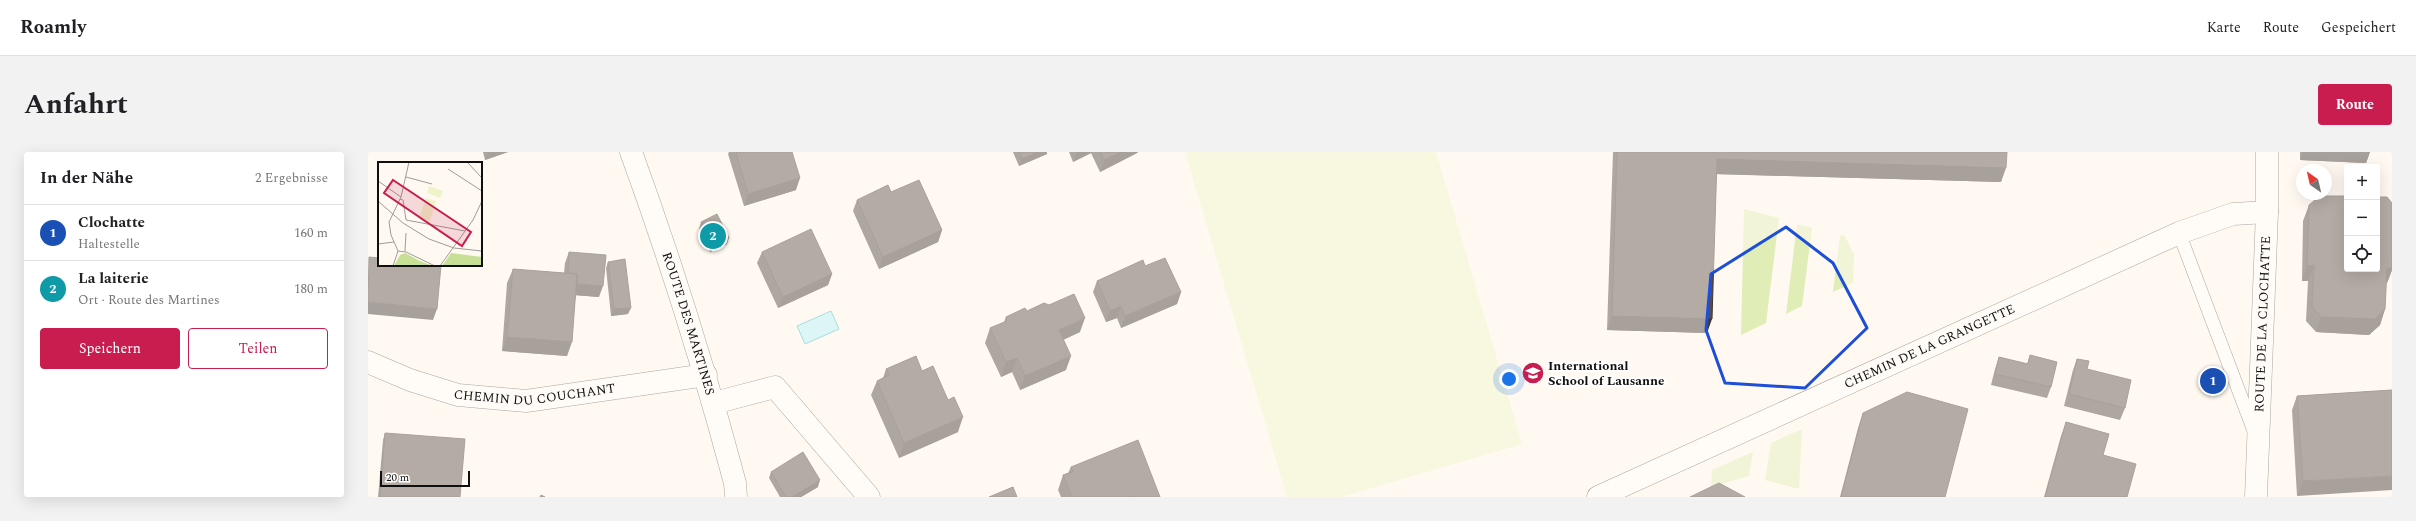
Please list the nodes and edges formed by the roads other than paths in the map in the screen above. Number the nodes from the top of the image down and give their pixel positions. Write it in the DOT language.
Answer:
graph roads {
  1 [pos="631,152"];
  2 [pos="2267,152"];
  3 [pos="2267,212"];
  4 [pos="2178,232"];
  5 [pos="368,362"];
  6 [pos="706,375"];
  7 [pos="714,403"];
  8 [pos="2257,438"];
  9 [pos="736,497"];
  10 [pos="869,497"];
  11 [pos="1598,497"];
  12 [pos="2256,497"];
  1 -- 6 [label="street, ROUTE DES MARTINES"];
  2 -- 3 [label="street, ROUTE DE LA CLOCHATTE"];
  3 -- 4 [label="street, CHEMIN DE LA GRANGETTE"];
  3 -- 8 [label="street, ROUTE DE LA CLOCHATTE"];
  4 -- 8 [label="lane"];
  4 -- 11 [label="street, CHEMIN DE LA GRANGETTE"];
  5 -- 6 [label="street, CHEMIN DU COUCHANT"];
  6 -- 7 [label="street, ROUTE DES MARTINES"];
  7 -- 9 [label="street, ROUTE DES MARTINES"];
  7 -- 10 [label="street"];
  8 -- 12 [label="street, ROUTE DE LA CLOCHATTE"];
}
